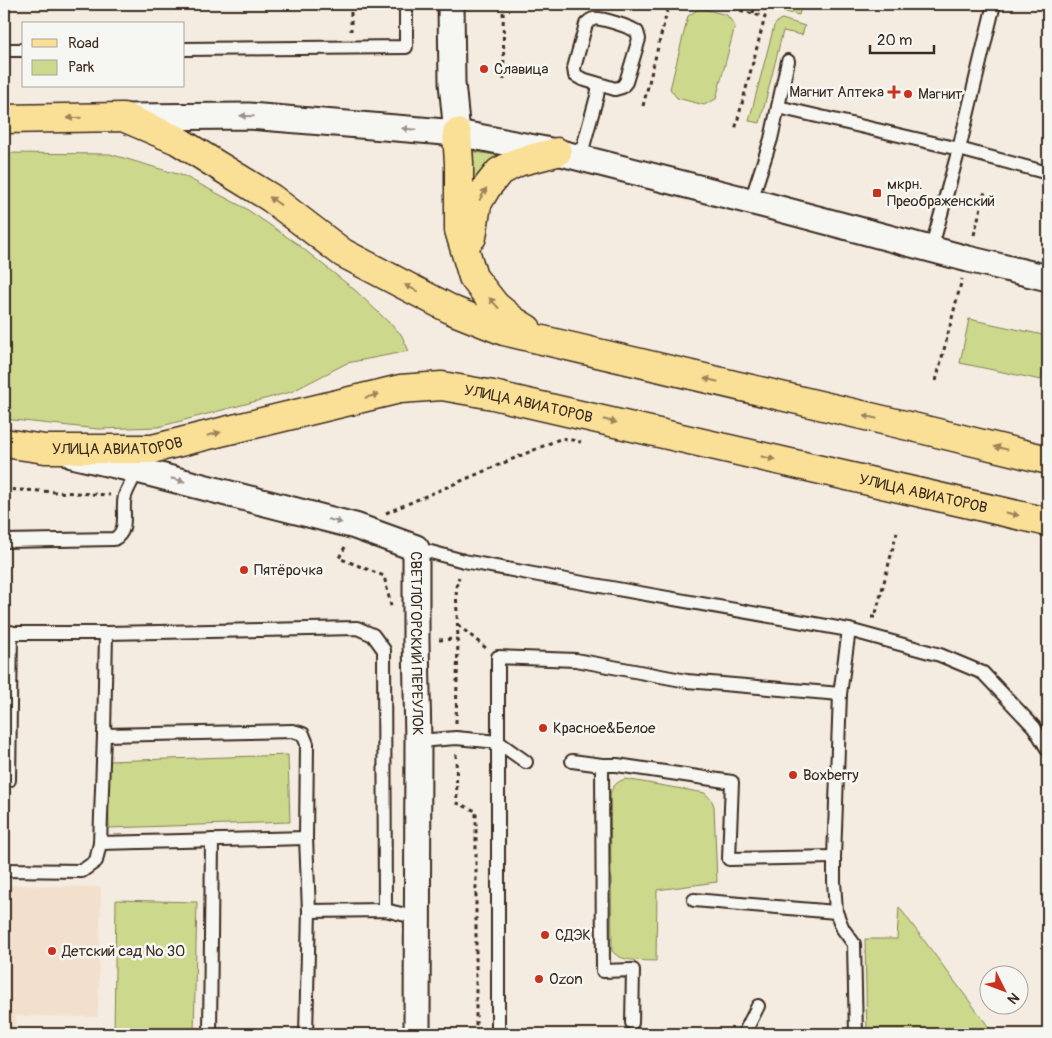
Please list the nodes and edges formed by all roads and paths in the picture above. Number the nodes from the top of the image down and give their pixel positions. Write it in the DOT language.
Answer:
graph roads {
  1 [pos="351,4"];
  2 [pos="406,4"];
  3 [pos="451,4"];
  4 [pos="503,4"];
  5 [pos="669,4"];
  6 [pos="717,4"];
  7 [pos="755,4"];
  8 [pos="994,4"];
  9 [pos="752,13"];
  10 [pos="351,48"];
  11 [pos="185,49"];
  12 [pos="4,50"];
  13 [pos="22,50"];
  14 [pos="788,61"];
  15 [pos="504,82"];
  16 [pos="599,84"];
  17 [pos="643,106"];
  18 [pos="778,107"];
  19 [pos="123,117"];
  20 [pos="4,119"];
  21 [pos="735,130"];
  22 [pos="457,133"];
  23 [pos="959,149"];
  24 [pos="568,155"];
  25 [pos="1048,173"];
  26 [pos="986,191"];
  27 [pos="751,201"];
  28 [pos="974,236"];
  29 [pos="932,250"];
  30 [pos="468,258"];
  31 [pos="963,276"];
  32 [pos="1048,278"];
  33 [pos="548,342"];
  34 [pos="936,381"];
  35 [pos="582,442"];
  36 [pos="4,443"];
  37 [pos="45,448"];
  38 [pos="1048,460"];
  39 [pos="137,470"];
  40 [pos="4,489"];
  41 [pos="125,496"];
  42 [pos="1048,522"];
  43 [pos="355,526"];
  44 [pos="897,532"];
  45 [pos="4,541"];
  46 [pos="416,548"];
  47 [pos="456,587"];
  48 [pos="392,613"];
  49 [pos="875,618"];
  50 [pos="458,624"];
  51 [pos="849,630"];
  52 [pos="8,633"];
  53 [pos="106,633"];
  54 [pos="498,657"];
  55 [pos="840,694"];
  56 [pos="104,735"];
  57 [pos="456,738"];
  58 [pos="418,741"];
  59 [pos="498,742"];
  60 [pos="1048,750"];
  61 [pos="572,761"];
  62 [pos="526,762"];
  63 [pos="602,765"];
  64 [pos="4,780"];
  65 [pos="306,838"];
  66 [pos="212,840"];
  67 [pos="100,843"];
  68 [pos="834,857"];
  69 [pos="4,870"];
  70 [pos="694,900"];
  71 [pos="308,910"];
  72 [pos="385,910"];
  73 [pos="836,912"];
  74 [pos="418,918"];
  75 [pos="758,1006"];
  76 [pos="632,1023"];
  77 [pos="210,1034"];
  78 [pos="306,1034"];
  79 [pos="417,1034"];
  80 [pos="476,1034"];
  81 [pos="498,1034"];
  82 [pos="744,1034"];
  83 [pos="856,1034"];
  1 -- 10 [label="path"];
  2 -- 10 [label="lane"];
  3 -- 22 [label="street"];
  4 -- 15 [label="path"];
  5 -- 17 [label="path"];
  6 -- 9 [label="path"];
  7 -- 9 [label="path"];
  8 -- 23 [label="lane"];
  9 -- 21 [label="path"];
  10 -- 11 [label="lane"];
  12 -- 13 [label="lane"];
  14 -- 18 [label="lane"];
  16 -- 16 [label="lane"];
  16 -- 24 [label="lane"];
  18 -- 23 [label="lane"];
  18 -- 27 [label="lane"];
  19 -- 20 [label="main road, one-way"];
  22 -- 19 [label="street, one-way"];
  33 -- 19 [label="main road, one-way"];
  22 -- 24 [label="street"];
  22 -- 30 [label="main road"];
  23 -- 25 [label="lane"];
  23 -- 29 [label="lane"];
  24 -- 27 [label="street"];
  30 -- 24 [label="main road, one-way"];
  26 -- 28 [label="path"];
  27 -- 29 [label="street"];
  29 -- 32 [label="street"];
  33 -- 30 [label="main road, one-way"];
  31 -- 34 [label="path"];
  38 -- 33 [label="main road, one-way"];
  35 -- 43 [label="path"];
  36 -- 37 [label="main road, УЛИЦА АВИАТОРОВ"];
  37 -- 39 [label="street, СВЕТЛОГОРСКИЙ ПЕРЕУЛОК"];
  37 -- 42 [label="main road, УЛИЦА АВИАТОРОВ, one-way"];
  39 -- 41 [label="lane"];
  39 -- 43 [label="street, СВЕТЛОГОРСКИЙ ПЕРЕУЛОК, one-way"];
  40 -- 41 [label="path"];
  41 -- 45 [label="lane"];
  43 -- 46 [label="street, СВЕТЛОГОРСКИЙ ПЕРЕУЛОК"];
  43 -- 48 [label="path"];
  44 -- 49 [label="path"];
  46 -- 51 [label="lane"];
  46 -- 58 [label="street, СВЕТЛОГОРСКИЙ ПЕРЕУЛОК"];
  47 -- 50 [label="path"];
  50 -- 54 [label="path"];
  50 -- 57 [label="path"];
  51 -- 55 [label="lane"];
  51 -- 60 [label="lane"];
  52 -- 53 [label="lane"];
  52 -- 64 [label="lane"];
  53 -- 56 [label="lane"];
  53 -- 72 [label="lane"];
  54 -- 55 [label="lane"];
  54 -- 59 [label="lane"];
  55 -- 68 [label="lane"];
  56 -- 65 [label="lane"];
  56 -- 67 [label="lane"];
  57 -- 58 [label="lane"];
  57 -- 59 [label="lane"];
  57 -- 80 [label="path"];
  58 -- 74 [label="street, СВЕТЛОГОРСКИЙ ПЕРЕУЛОК"];
  59 -- 62 [label="lane"];
  59 -- 81 [label="lane"];
  61 -- 63 [label="lane"];
  63 -- 68 [label="lane"];
  63 -- 76 [label="lane"];
  65 -- 66 [label="lane"];
  65 -- 71 [label="lane"];
  66 -- 67 [label="lane"];
  66 -- 77 [label="lane"];
  67 -- 69 [label="lane"];
  68 -- 73 [label="lane"];
  70 -- 73 [label="lane"];
  71 -- 72 [label="lane"];
  71 -- 78 [label="lane"];
  72 -- 74 [label="lane"];
  73 -- 83 [label="lane"];
  74 -- 79 [label="street, СВЕТЛОГОРСКИЙ ПЕРЕУЛОК"];
  75 -- 82 [label="lane"];
}
